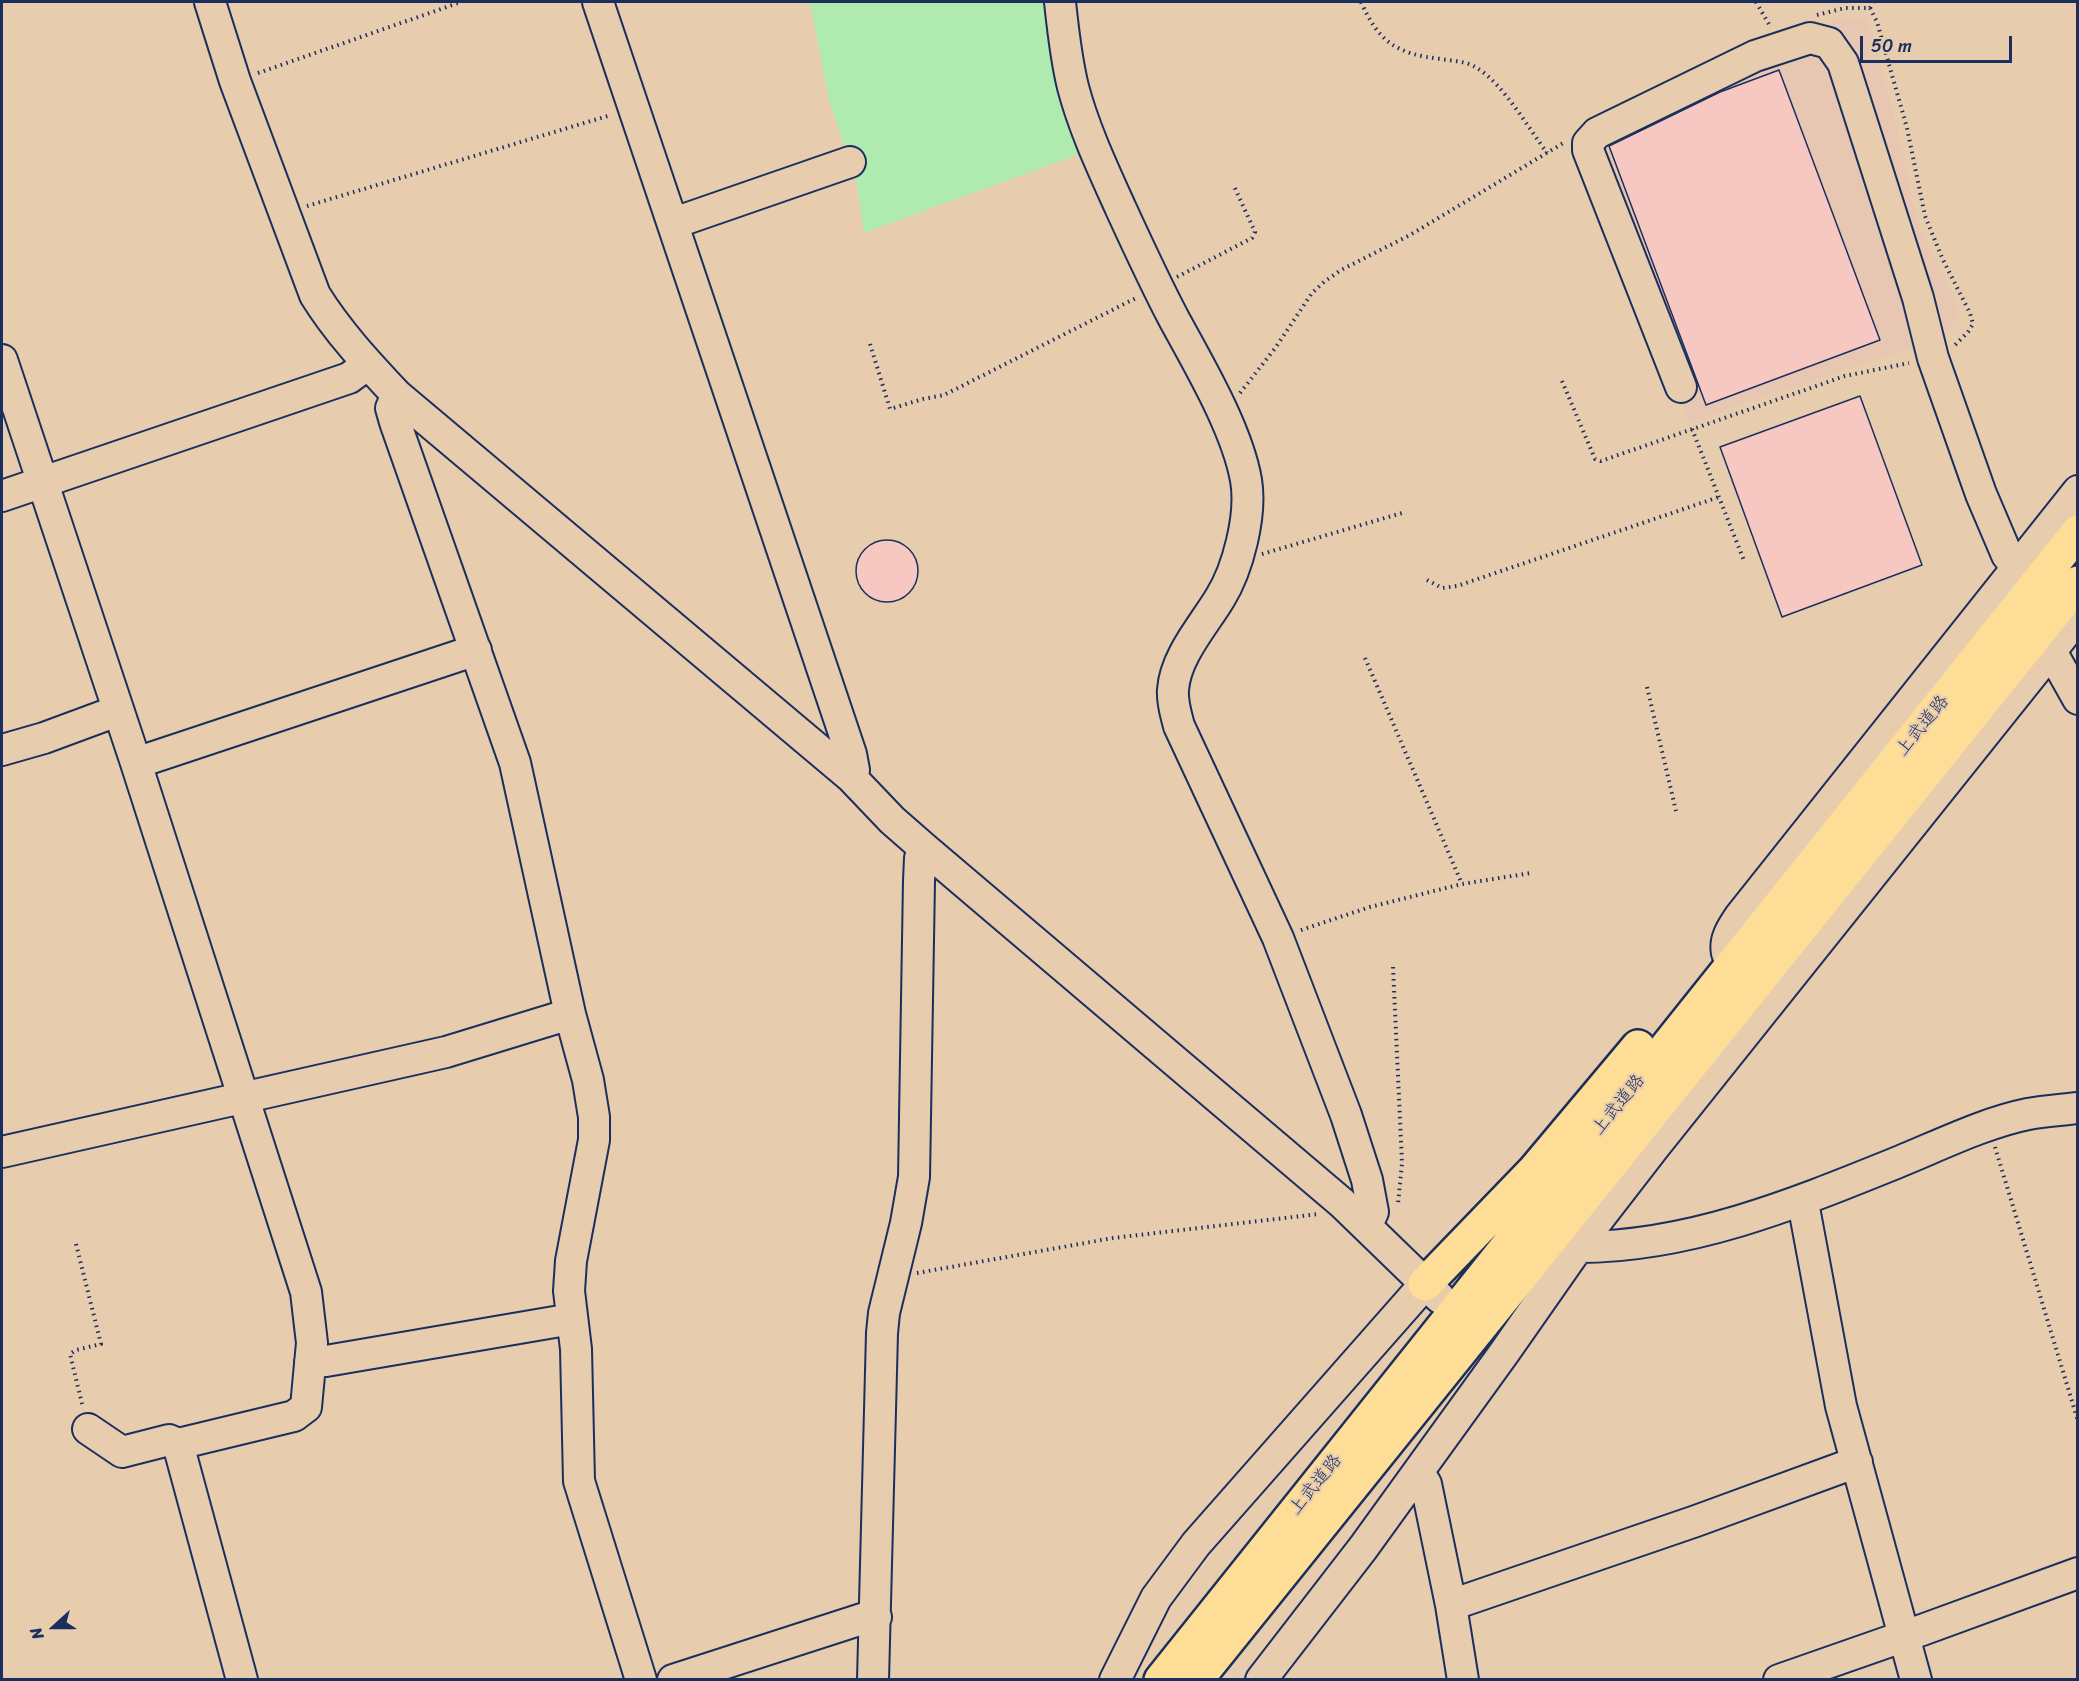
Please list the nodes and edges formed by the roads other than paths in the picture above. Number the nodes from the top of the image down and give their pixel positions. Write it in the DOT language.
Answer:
graph roads {
  1 [pos="210,2"];
  2 [pos="598,2"];
  3 [pos="1060,2"];
  4 [pos="850,162"];
  5 [pos="674,223"];
  6 [pos="2,360"];
  7 [pos="368,364"];
  8 [pos="1681,387"];
  9 [pos="397,395"];
  10 [pos="42,482"];
  11 [pos="2078,491"];
  12 [pos="2,496"];
  13 [pos="2078,532"];
  14 [pos="2027,576"];
  15 [pos="2078,583"];
  16 [pos="2078,617"];
  17 [pos="2044,643"];
  18 [pos="476,650"];
  19 [pos="2078,699"];
  20 [pos="117,711"];
  21 [pos="2,750"];
  22 [pos="136,763"];
  23 [pos="851,777"];
  24 [pos="924,848"];
  25 [pos="1772,914"];
  26 [pos="1727,953"];
  27 [pos="570,1014"];
  28 [pos="242,1098"];
  29 [pos="2078,1108"];
  30 [pos="2,1152"];
  31 [pos="1801,1201"];
  32 [pos="1373,1232"];
  33 [pos="1579,1247"];
  34 [pos="1432,1291"];
  35 [pos="572,1319"];
  36 [pos="311,1353"];
  37 [pos="88,1429"];
  38 [pos="178,1444"];
  39 [pos="1857,1462"];
  40 [pos="1419,1472"];
  41 [pos="2078,1573"];
  42 [pos="1451,1605"];
  43 [pos="876,1617"];
  44 [pos="1903,1637"];
  45 [pos="242,1680"];
  46 [pos="641,1680"];
  47 [pos="673,1680"];
  48 [pos="873,1680"];
  49 [pos="1115,1680"];
  50 [pos="1161,1680"];
  51 [pos="1196,1680"];
  52 [pos="1261,1680"];
  53 [pos="1463,1680"];
  54 [pos="1779,1680"];
  55 [pos="1916,1680"];
  1 -- 7 [label="street"];
  2 -- 5 [label="street"];
  3 -- 32 [label="street"];
  4 -- 5 [label="street"];
  5 -- 23 [label="street"];
  6 -- 10 [label="street"];
  7 -- 9 [label="street"];
  7 -- 10 [label="street"];
  8 -- 14 [label="street"];
  9 -- 18 [label="street"];
  9 -- 23 [label="street"];
  10 -- 12 [label="street"];
  10 -- 20 [label="street"];
  11 -- 14 [label="street"];
  13 -- 14 [label="highway, 上武道路"];
  14 -- 25 [label="highway, 上武道路"];
  14 -- 26 [label="street"];
  15 -- 17 [label="highway, 上武道路"];
  16 -- 17 [label="street"];
  17 -- 19 [label="street"];
  17 -- 33 [label="street"];
  17 -- 51 [label="highway, 上武道路"];
  18 -- 22 [label="street"];
  18 -- 27 [label="street"];
  20 -- 21 [label="street"];
  20 -- 22 [label="street"];
  22 -- 28 [label="street"];
  23 -- 24 [label="street"];
  24 -- 32 [label="street"];
  24 -- 43 [label="street"];
  25 -- 26 [label="highway"];
  25 -- 50 [label="highway, 上武道路"];
  26 -- 34 [label="highway"];
  27 -- 28 [label="street"];
  27 -- 35 [label="street"];
  28 -- 30 [label="street"];
  28 -- 36 [label="street"];
  29 -- 31 [label="street"];
  31 -- 33 [label="street"];
  31 -- 39 [label="street"];
  32 -- 34 [label="street"];
  33 -- 40 [label="street"];
  34 -- 49 [label="street"];
  35 -- 36 [label="street"];
  35 -- 46 [label="street"];
  36 -- 38 [label="street"];
  37 -- 38 [label="street"];
  38 -- 45 [label="street"];
  39 -- 42 [label="street"];
  39 -- 44 [label="street"];
  40 -- 42 [label="street"];
  40 -- 52 [label="street"];
  41 -- 44 [label="street"];
  42 -- 53 [label="street"];
  43 -- 47 [label="street"];
  43 -- 48 [label="street"];
  44 -- 54 [label="street"];
  44 -- 55 [label="street"];
}
